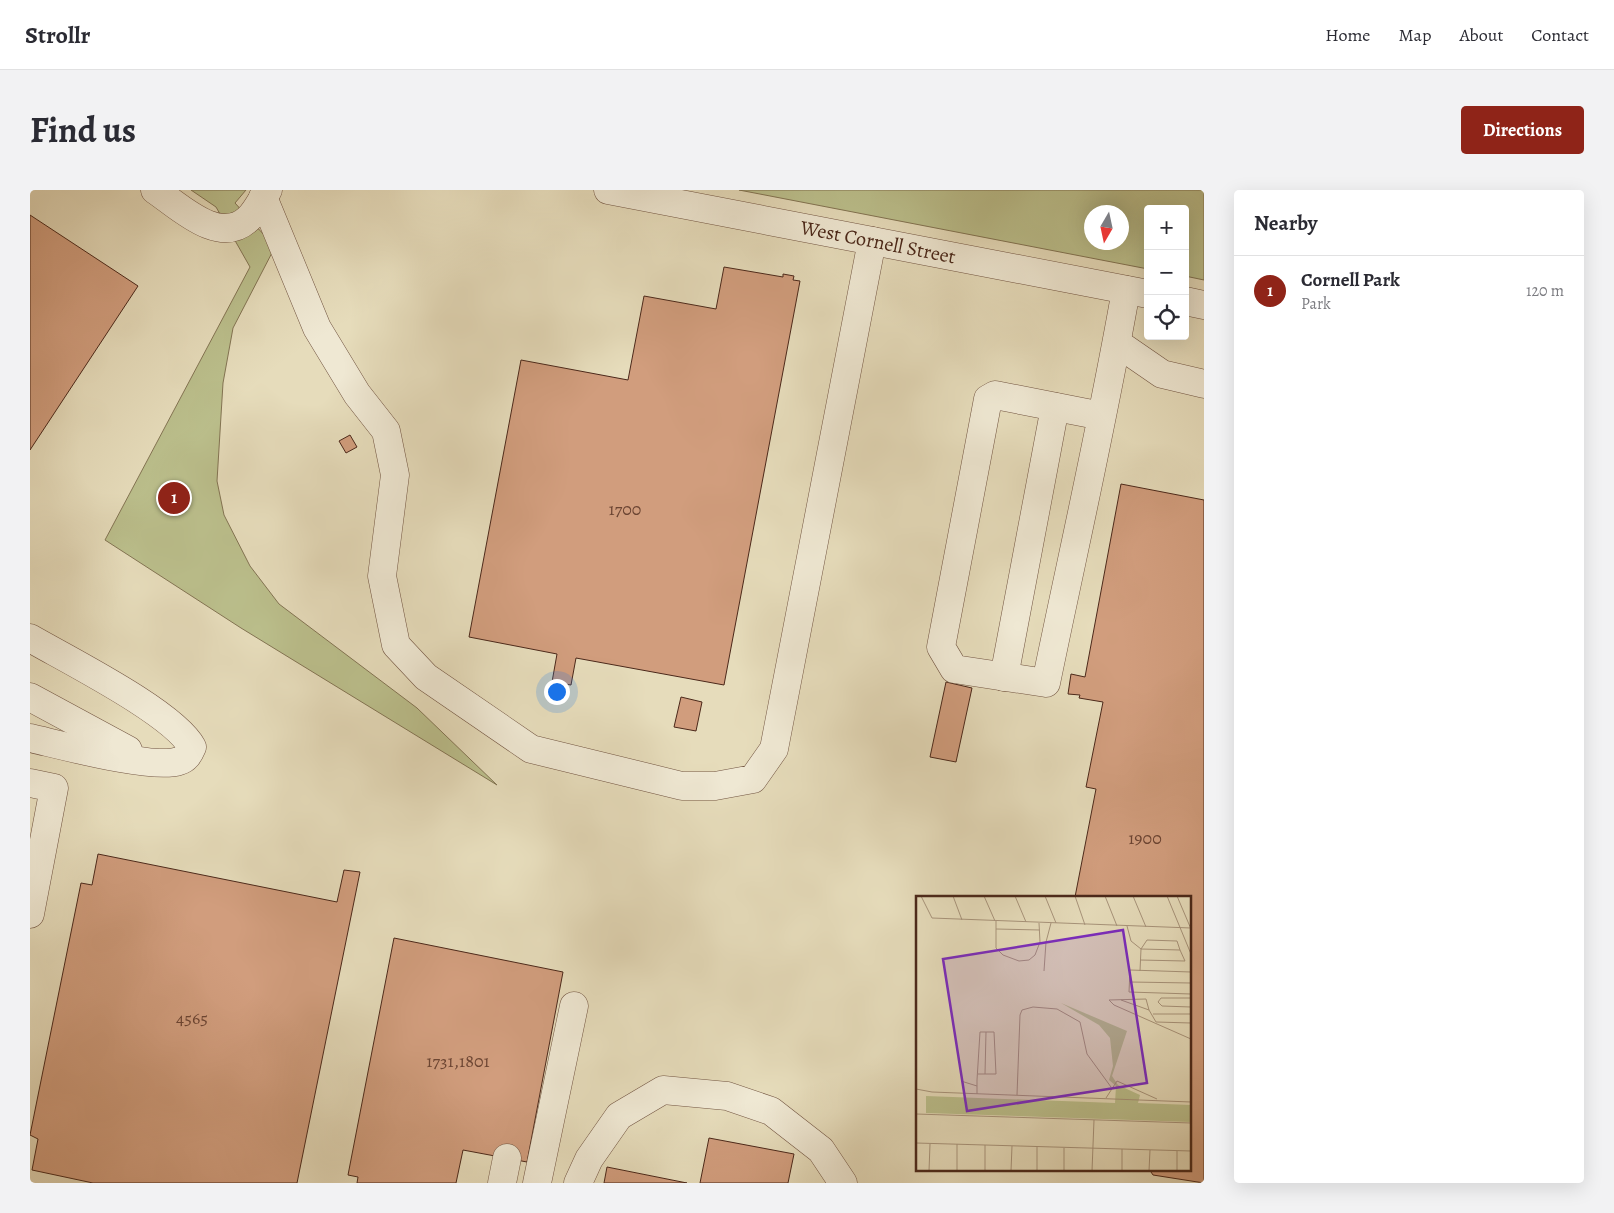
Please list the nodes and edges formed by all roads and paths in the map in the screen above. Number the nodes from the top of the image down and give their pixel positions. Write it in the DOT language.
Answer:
graph roads {
  1 [pos="155,190"];
  2 [pos="608,190"];
  3 [pos="266,194"];
  4 [pos="872,241"];
  5 [pos="1137,292"];
  6 [pos="1189,302"];
  7 [pos="1204,305"];
  8 [pos="1117,343"];
  9 [pos="1204,384"];
  10 [pos="1055,407"];
  11 [pos="1102,416"];
  12 [pos="30,638"];
  13 [pos="1004,677"];
  14 [pos="30,697"];
  15 [pos="30,738"];
  16 [pos="153,763"];
  17 [pos="30,784"];
  18 [pos="36,850"];
  19 [pos="30,914"];
  20 [pos="574,1006"];
  21 [pos="537,1183"];
  22 [pos="578,1183"];
  23 [pos="843,1183"];
  1 -- 3 [label="street"];
  2 -- 4 [label="street, West Cornell Street"];
  3 -- 4 [label="street"];
  4 -- 5 [label="street, West Cornell Street"];
  5 -- 8 [label="street"];
  6 -- 7 [label="street"];
  8 -- 9 [label="street"];
  8 -- 11 [label="street"];
  10 -- 11 [label="street"];
  10 -- 13 [label="street"];
  10 -- 13 [label="street"];
  11 -- 13 [label="street"];
  12 -- 16 [label="street"];
  14 -- 16 [label="street"];
  15 -- 16 [label="street"];
  17 -- 18 [label="street"];
  18 -- 19 [label="street"];
  20 -- 21 [label="street"];
  22 -- 23 [label="street"];
}
